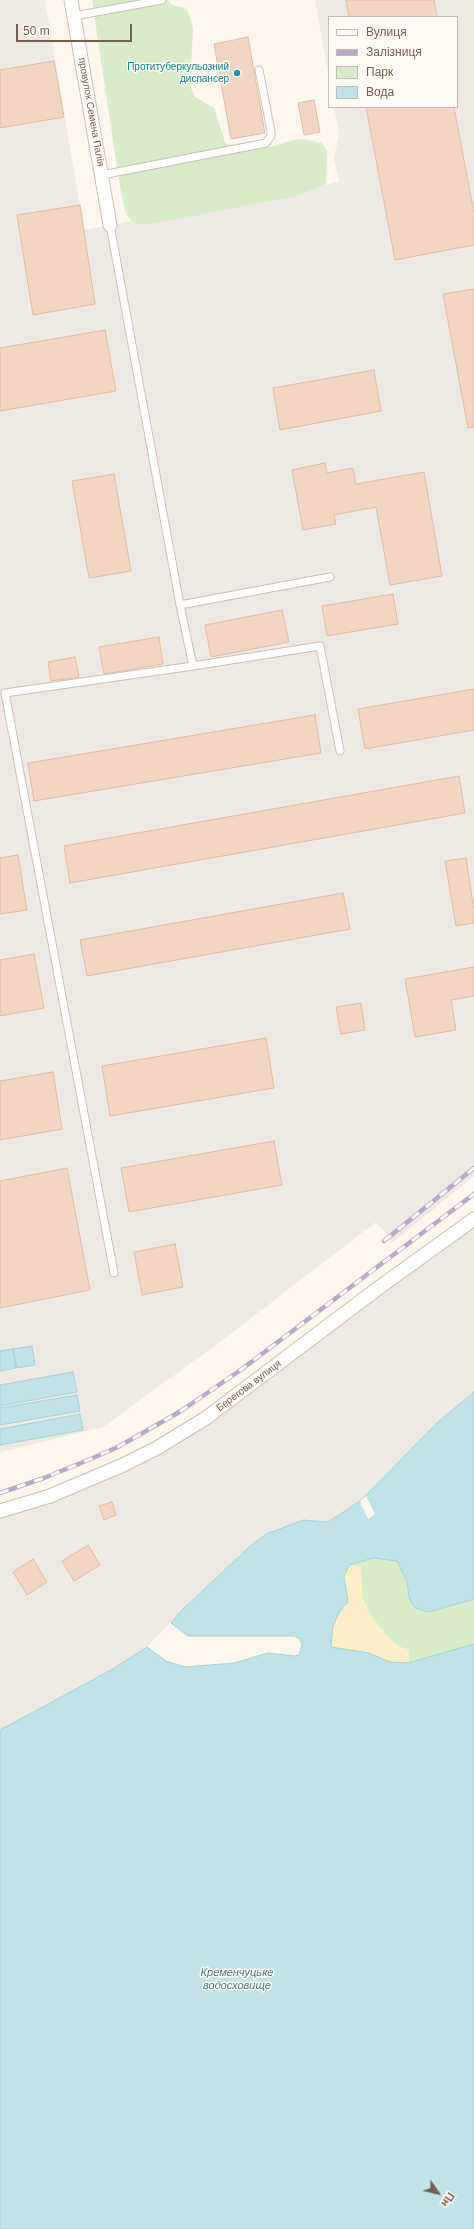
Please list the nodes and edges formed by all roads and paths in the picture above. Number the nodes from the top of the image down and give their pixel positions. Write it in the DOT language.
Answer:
graph roads {
  1 [pos="71,0"];
  2 [pos="162,0"];
  3 [pos="74,16"];
  4 [pos="260,70"];
  5 [pos="102,175"];
  6 [pos="110,224"];
  7 [pos="330,577"];
  8 [pos="180,605"];
  9 [pos="193,666"];
  10 [pos="340,751"];
  11 [pos="474,1219"];
  12 [pos="114,1273"];
  13 [pos="0,1511"];
  1 -- 3 [label="street, провулок Семена Палія"];
  2 -- 3 [label="lane"];
  3 -- 5 [label="street, провулок Семена Палія"];
  4 -- 5 [label="lane"];
  5 -- 6 [label="street, провулок Семена Палія"];
  6 -- 8 [label="lane"];
  7 -- 8 [label="lane"];
  8 -- 9 [label="lane"];
  9 -- 10 [label="lane"];
  9 -- 12 [label="lane"];
  11 -- 13 [label="street, Берегова вулиця"];
}
